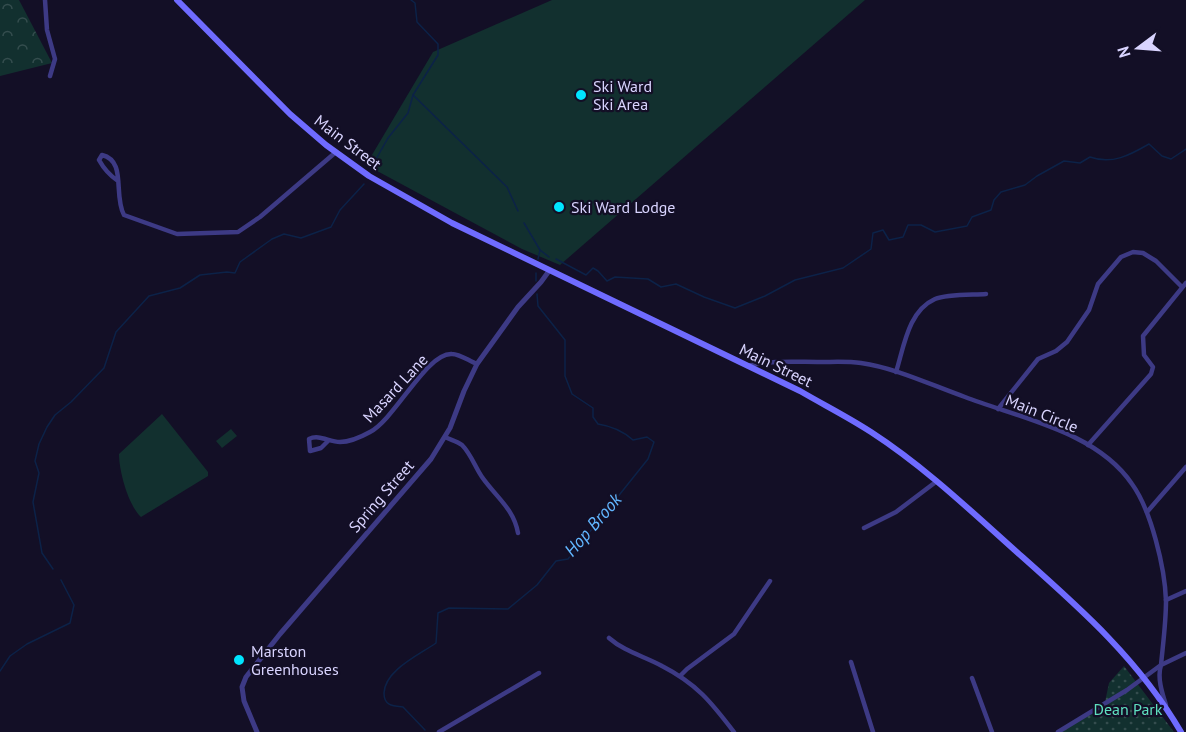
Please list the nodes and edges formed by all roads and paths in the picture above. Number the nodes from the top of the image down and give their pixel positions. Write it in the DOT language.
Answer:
graph roads {
  1 [pos="45,0"];
  2 [pos="177,0"];
  3 [pos="50,76"];
  4 [pos="336,152"];
  5 [pos="118,181"];
  6 [pos="549,271"];
  7 [pos="1184,285"];
  8 [pos="986,294"];
  9 [pos="477,364"];
  10 [pos="747,366"];
  11 [pos="896,372"];
  12 [pos="998,409"];
  13 [pos="445,437"];
  14 [pos="328,441"];
  15 [pos="1088,445"];
  16 [pos="1186,467"];
  17 [pos="937,481"];
  18 [pos="1147,512"];
  19 [pos="864,528"];
  20 [pos="518,533"];
  21 [pos="770,581"];
  22 [pos="1186,591"];
  23 [pos="1166,600"];
  24 [pos="609,638"];
  25 [pos="1186,653"];
  26 [pos="851,662"];
  27 [pos="1161,665"];
  28 [pos="539,673"];
  29 [pos="680,676"];
  30 [pos="972,678"];
  31 [pos="1144,678"];
  32 [pos="1168,711"];
  33 [pos="257,732"];
  34 [pos="438,732"];
  35 [pos="734,732"];
  36 [pos="873,732"];
  37 [pos="992,732"];
  38 [pos="1058,732"];
  39 [pos="1181,732"];
  1 -- 3 [label="street"];
  2 -- 4 [label="main road, Main Street"];
  4 -- 5 [label="street"];
  4 -- 6 [label="main road, Main Street"];
  5 -- 5 [label="street"];
  6 -- 9 [label="street, Spring Street"];
  6 -- 10 [label="main road, Main Street"];
  7 -- 12 [label="street"];
  7 -- 15 [label="street"];
  8 -- 11 [label="street"];
  9 -- 13 [label="street, Spring Street"];
  9 -- 14 [label="street, Masard Lane"];
  10 -- 11 [label="street, Main Circle"];
  10 -- 17 [label="main road, Main Street"];
  11 -- 12 [label="street, Main Circle"];
  12 -- 15 [label="street, Main Circle"];
  13 -- 20 [label="street"];
  13 -- 33 [label="street, Spring Street"];
  15 -- 18 [label="street, Main Circle"];
  16 -- 18 [label="street"];
  17 -- 19 [label="street"];
  17 -- 31 [label="main road, Main Street"];
  18 -- 23 [label="street, Main Circle"];
  21 -- 29 [label="street"];
  22 -- 23 [label="street"];
  23 -- 27 [label="street, Main Circle"];
  24 -- 29 [label="street"];
  25 -- 27 [label="street"];
  26 -- 36 [label="street"];
  27 -- 31 [label="street"];
  27 -- 32 [label="street, Main Circle"];
  28 -- 34 [label="street"];
  29 -- 35 [label="street"];
  30 -- 37 [label="street"];
  31 -- 32 [label="main road, Main Street"];
  31 -- 38 [label="street"];
  32 -- 39 [label="main road, Main Street"];
}
